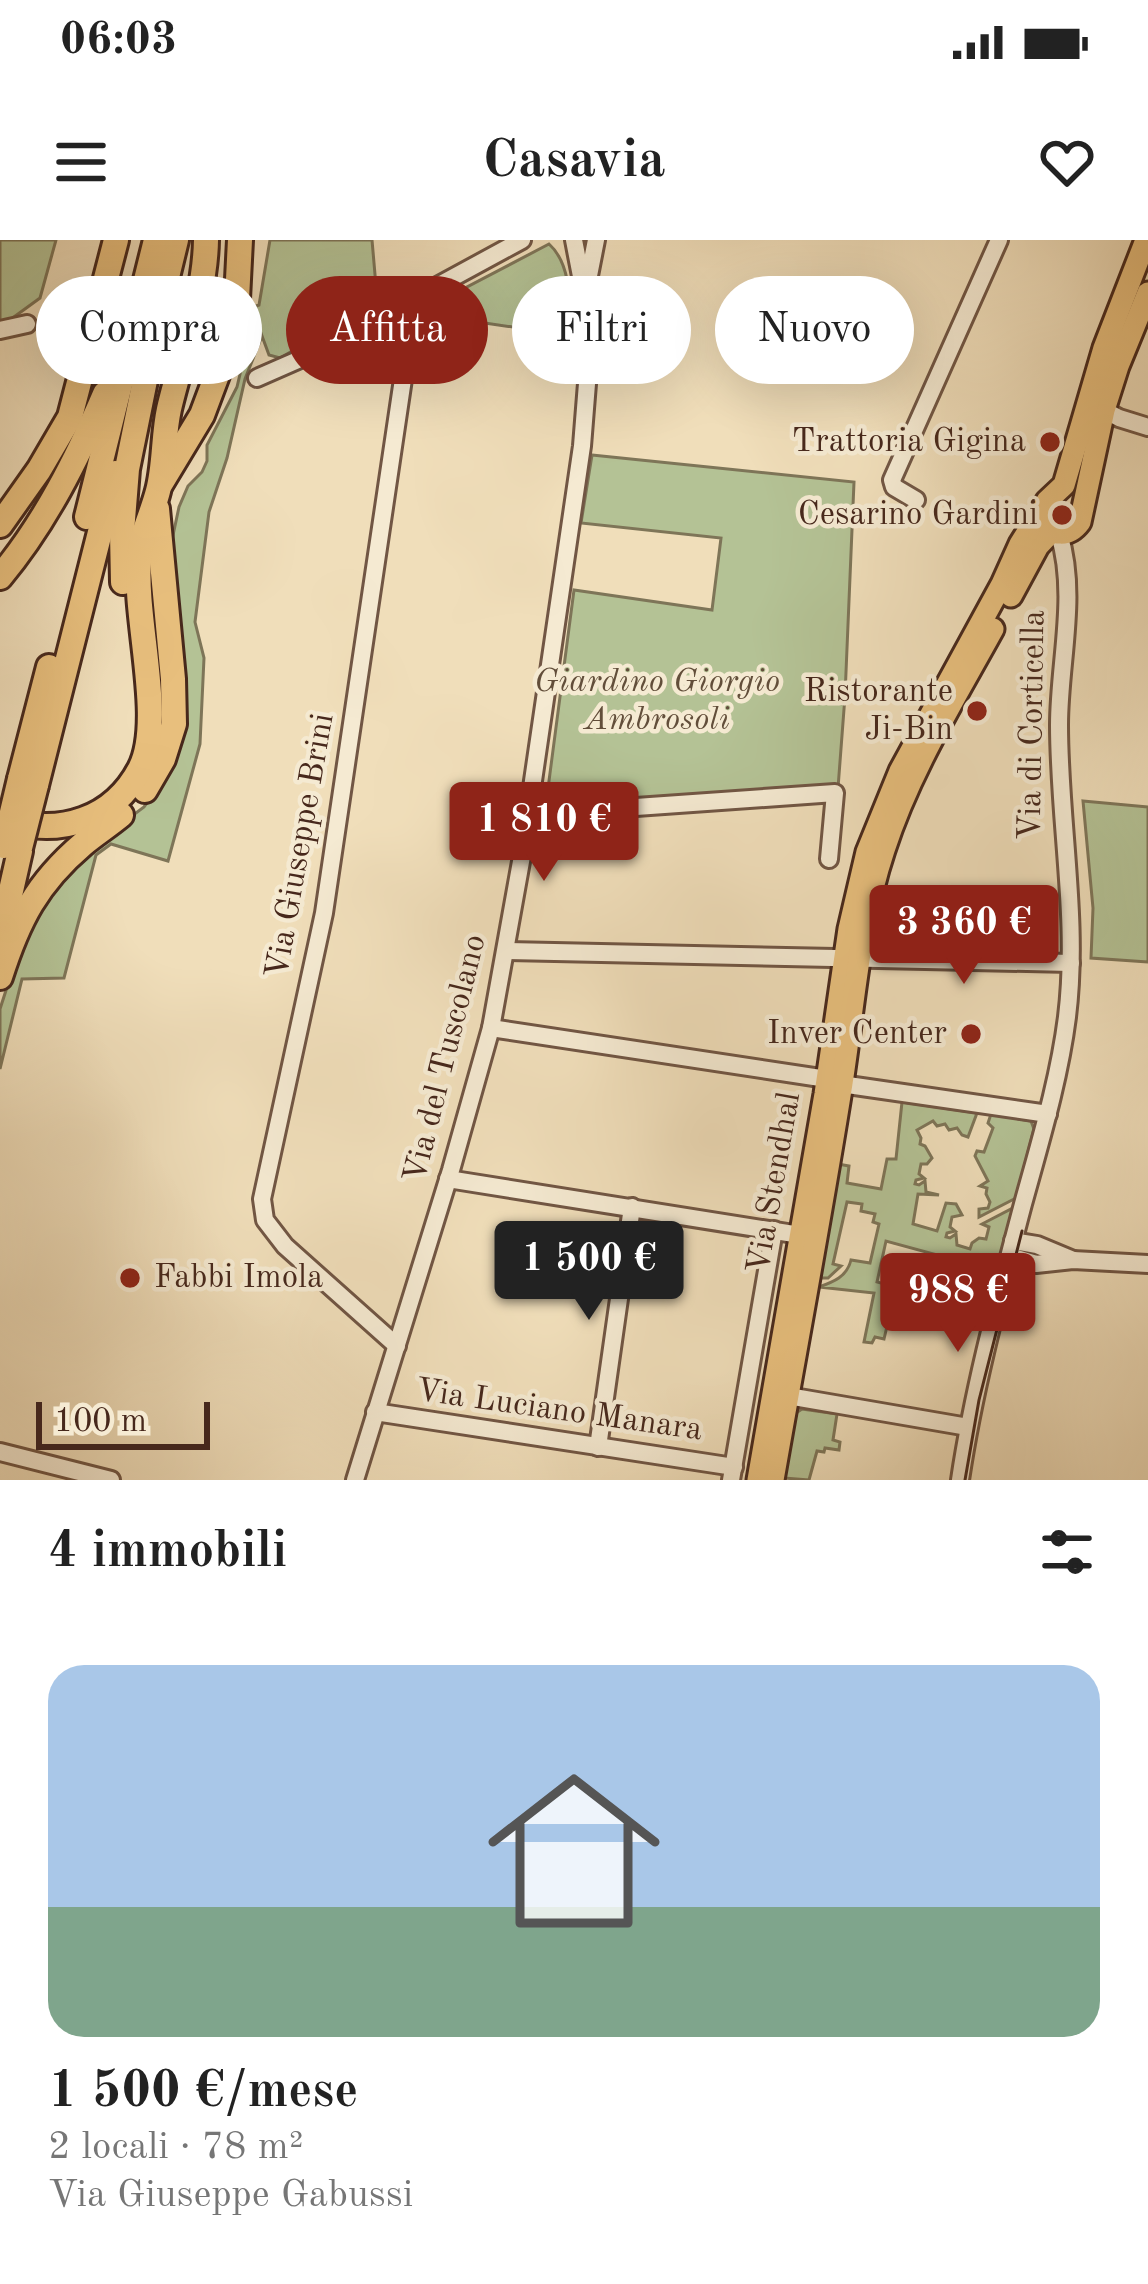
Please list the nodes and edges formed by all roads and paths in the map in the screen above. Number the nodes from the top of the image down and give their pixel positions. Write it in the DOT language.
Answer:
graph roads {
  1 [pos="116,240"];
  2 [pos="156,240"];
  3 [pos="176,240"];
  4 [pos="206,240"];
  5 [pos="240,240"];
  6 [pos="522,240"];
  7 [pos="574,240"];
  8 [pos="596,240"];
  9 [pos="999,240"];
  10 [pos="1147,240"];
  11 [pos="152,276"];
  12 [pos="161,276"];
  13 [pos="456,276"];
  14 [pos="581,276"];
  15 [pos="589,276"];
  16 [pos="1148,292"];
  17 [pos="27,323"];
  18 [pos="0,330"];
  19 [pos="110,384"];
  20 [pos="129,384"];
  21 [pos="139,384"];
  22 [pos="402,384"];
  23 [pos="587,384"];
  24 [pos="1104,410"];
  25 [pos="1148,427"];
  26 [pos="39,470"];
  27 [pos="158,489"];
  28 [pos="916,500"];
  29 [pos="1082,513"];
  30 [pos="0,525"];
  31 [pos="1052,528"];
  32 [pos="2,569"];
  33 [pos="0,800"];
  34 [pos="636,808"];
  35 [pos="0,817"];
  36 [pos="8,852"];
  37 [pos="829,859"];
  38 [pos="0,939"];
  39 [pos="506,951"];
  40 [pos="852,958"];
  41 [pos="1072,963"];
  42 [pos="0,977"];
  43 [pos="491,1028"];
  44 [pos="834,1081"];
  45 [pos="1048,1114"];
  46 [pos="448,1178"];
  47 [pos="632,1207"];
  48 [pos="774,1230"];
  49 [pos="800,1234"];
  50 [pos="1011,1249"];
  51 [pos="1148,1264"];
  52 [pos="397,1346"];
  53 [pos="788,1396"];
  54 [pos="375,1412"];
  55 [pos="968,1427"];
  56 [pos="598,1447"];
  57 [pos="0,1453"];
  58 [pos="733,1473"];
  59 [pos="354,1476"];
  60 [pos="111,1480"];
  61 [pos="758,1480"];
  62 [pos="773,1480"];
  63 [pos="960,1480"];
  1 -- 26 [label="highway"];
  2 -- 11 [label="highway"];
  3 -- 12 [label="highway"];
  4 -- 27 [label="highway"];
  5 -- 27 [label="highway"];
  6 -- 13 [label="street"];
  7 -- 14 [label="street, Via del Tuscolano"];
  8 -- 15 [label="street, Via del Tuscolano"];
  9 -- 28 [label="street"];
  10 -- 31 [label="main road, Via di Corticella"];
  16 -- 24 [label="main road"];
  17 -- 18 [label="street"];
  19 -- 32 [label="highway"];
  20 -- 36 [label="highway, bridge"];
  21 -- 33 [label="highway"];
  22 -- 52 [label="street, Via Giuseppe Brini"];
  23 -- 39 [label="street, Via del Tuscolano"];
  24 -- 25 [label="street"];
  24 -- 29 [label="main road"];
  26 -- 30 [label="highway"];
  26 -- 32 [label="highway"];
  27 -- 35 [label="highway"];
  27 -- 42 [label="highway"];
  29 -- 31 [label="main road"];
  29 -- 31 [label="main road"];
  31 -- 40 [label="main road, Via Stendhal"];
  31 -- 40 [label="main road, Via Stendhal"];
  31 -- 41 [label="street, Via di Corticella"];
  34 -- 37 [label="street"];
  36 -- 38 [label="highway"];
  39 -- 40 [label="street"];
  39 -- 43 [label="street, Via del Tuscolano"];
  40 -- 41 [label="street"];
  40 -- 44 [label="main road, Via Stendhal"];
  41 -- 45 [label="street, Via di Corticella"];
  43 -- 44 [label="street"];
  43 -- 46 [label="street, Via del Tuscolano"];
  44 -- 45 [label="street"];
  44 -- 49 [label="main road, Via Stendhal"];
  44 -- 53 [label="main road, Via Stendhal"];
  45 -- 50 [label="street, Via di Corticella"];
  46 -- 47 [label="street"];
  46 -- 52 [label="street, Via del Tuscolano"];
  47 -- 48 [label="street"];
  47 -- 56 [label="street"];
  48 -- 49 [label="street"];
  48 -- 58 [label="street"];
  49 -- 61 [label="main road, Via Stendhal"];
  50 -- 51 [label="street"];
  50 -- 55 [label="street, Via di Corticella"];
  52 -- 54 [label="street, Via del Tuscolano"];
  53 -- 55 [label="street"];
  53 -- 62 [label="main road, Via Stendhal"];
  54 -- 56 [label="street, Via Luciano Manara"];
  54 -- 59 [label="street, Via del Tuscolano"];
  55 -- 63 [label="street, Via di Corticella"];
  56 -- 58 [label="street, Via Luciano Manara"];
  57 -- 60 [label="street"];
}
